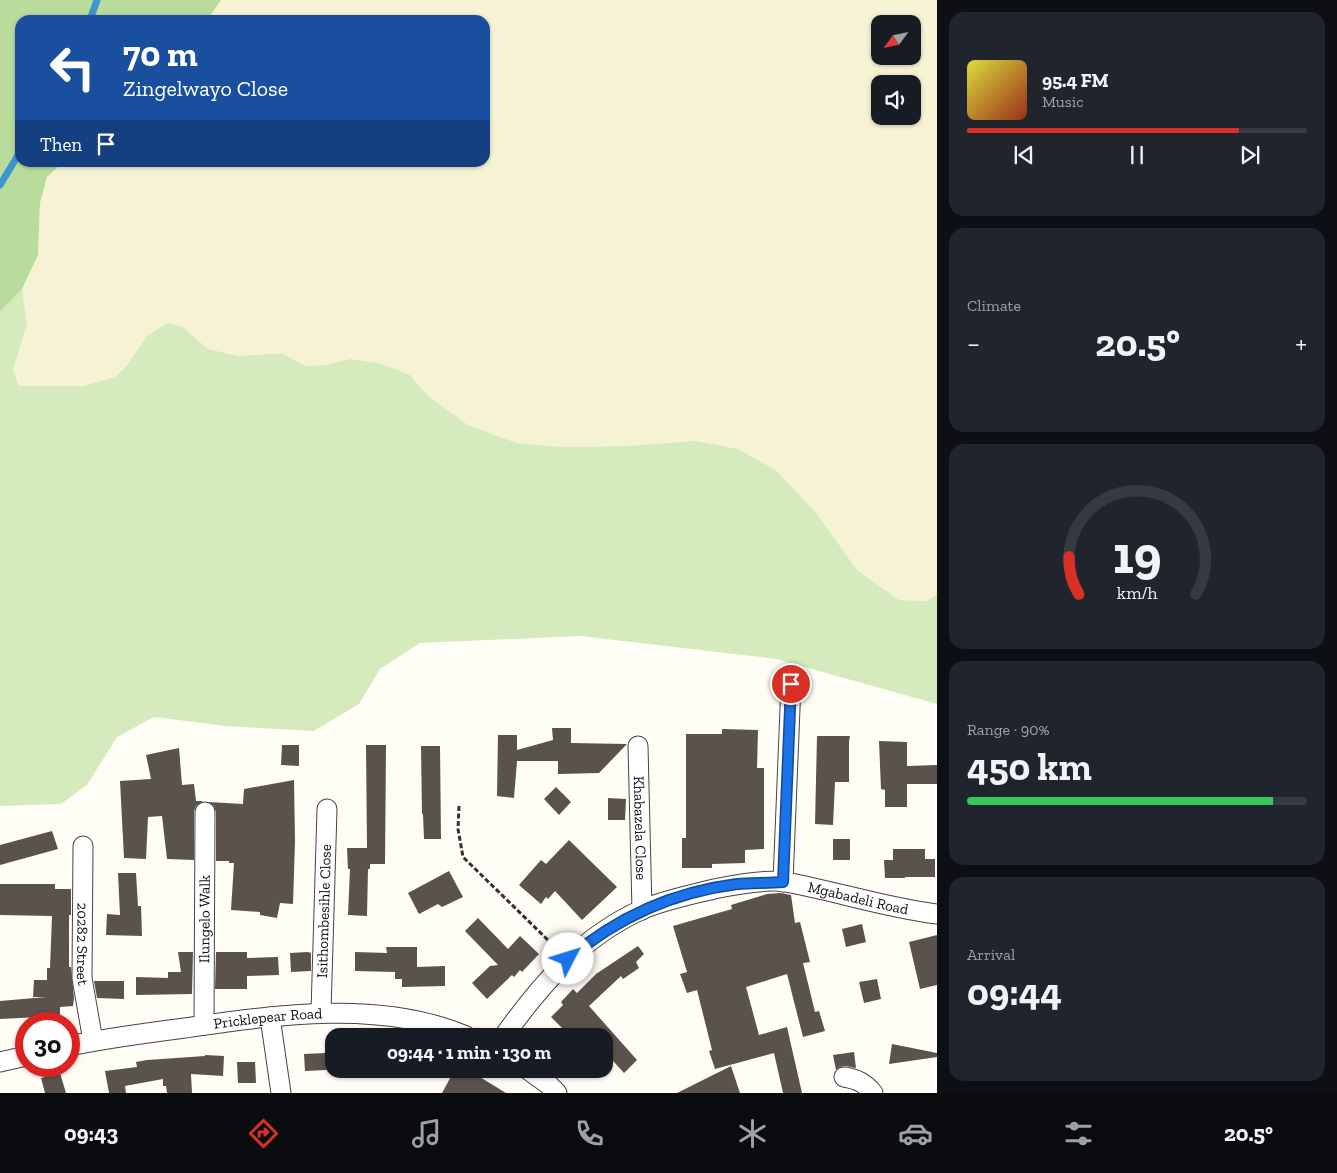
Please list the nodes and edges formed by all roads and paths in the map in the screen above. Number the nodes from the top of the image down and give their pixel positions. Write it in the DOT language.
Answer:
graph roads {
  1 [pos="791,684"];
  2 [pos="638,746"];
  3 [pos="459,806"];
  4 [pos="327,809"];
  5 [pos="204,812"];
  6 [pos="83,846"];
  7 [pos="783,882"];
  8 [pos="642,910"];
  9 [pos="937,914"];
  10 [pos="568,959"];
  11 [pos="321,1012"];
  12 [pos="270,1017"];
  13 [pos="204,1025"];
  14 [pos="440,1028"];
  15 [pos="510,1028"];
  16 [pos="93,1041"];
  17 [pos="80,1044"];
  18 [pos="15,1059"];
  19 [pos="0,1062"];
  20 [pos="844,1077"];
  21 [pos="539,1078"];
  22 [pos="281,1093"];
  23 [pos="558,1093"];
  24 [pos="873,1093"];
  1 -- 7 [label="street"];
  2 -- 8 [label="street, Khabazela Close"];
  3 -- 10 [label="path"];
  4 -- 11 [label="street, Isithombesihle Close"];
  5 -- 13 [label="street, Ilungelo Walk"];
  6 -- 16 [label="street, 20282 Street"];
  7 -- 8 [label="street, Mgabadeli Road"];
  7 -- 9 [label="street, Mgabadeli Road"];
  8 -- 10 [label="street, Mgabadeli Road"];
  10 -- 15 [label="street, Mgabadeli Road"];
  11 -- 12 [label="street, Pricklepear Road"];
  11 -- 14 [label="street, Pricklepear Road"];
  12 -- 13 [label="street, Pricklepear Road"];
  12 -- 22 [label="street"];
  13 -- 16 [label="street, Pricklepear Road"];
  16 -- 17 [label="street, Pricklepear Road"];
  18 -- 19 [label="street"];
  20 -- 24 [label="street"];
  21 -- 23 [label="street"];
}
